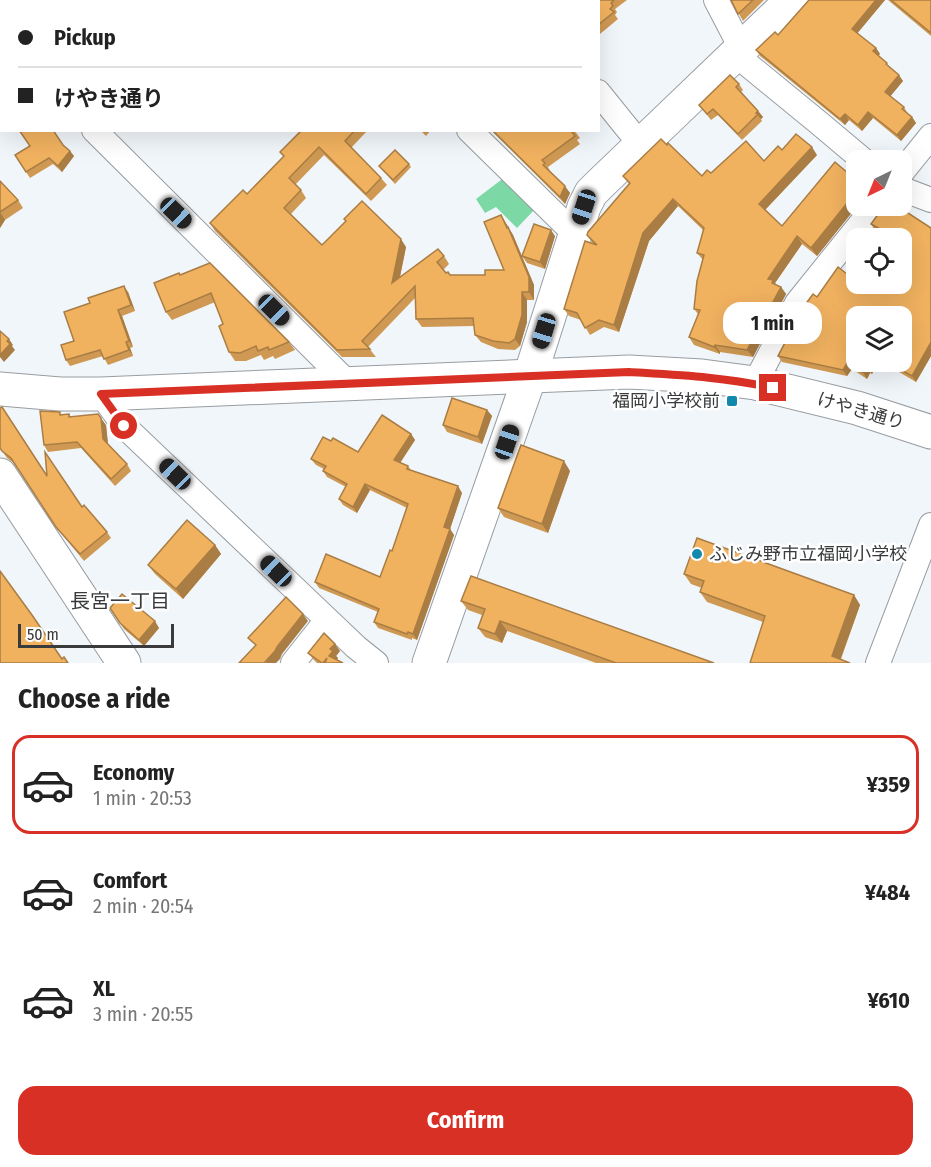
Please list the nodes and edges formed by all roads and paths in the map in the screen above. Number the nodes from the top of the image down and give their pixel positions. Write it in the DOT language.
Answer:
graph roads {
  1 [pos="716,0"];
  2 [pos="792,0"];
  3 [pos="739,52"];
  4 [pos="600,94"];
  5 [pos="96,132"];
  6 [pos="471,132"];
  7 [pos="931,136"];
  8 [pos="640,144"];
  9 [pos="852,150"];
  10 [pos="912,160"];
  11 [pos="912,193"];
  12 [pos="931,200"];
  13 [pos="867,216"];
  14 [pos="575,234"];
  15 [pos="530,376"];
  16 [pos="755,383"];
  17 [pos="349,384"];
  18 [pos="0,389"];
  19 [pos="101,394"];
  20 [pos="931,432"];
  21 [pos="0,475"];
  22 [pos="931,525"];
  23 [pos="327,620"];
  24 [pos="124,663"];
  25 [pos="293,663"];
  26 [pos="376,663"];
  27 [pos="429,663"];
  28 [pos="878,663"];
  1 -- 3 [label="street"];
  2 -- 3 [label="street"];
  3 -- 8 [label="street"];
  3 -- 9 [label="street"];
  4 -- 8 [label="street"];
  5 -- 17 [label="street"];
  6 -- 14 [label="street"];
  7 -- 10 [label="street"];
  8 -- 14 [label="street"];
  11 -- 12 [label="street"];
  13 -- 16 [label="street"];
  14 -- 15 [label="street"];
  15 -- 16 [label="street, けやき通り"];
  15 -- 17 [label="street, けやき通り"];
  15 -- 27 [label="street"];
  16 -- 20 [label="street, けやき通り"];
  17 -- 19 [label="street, けやき通り"];
  18 -- 19 [label="street, けやき通り"];
  19 -- 23 [label="street"];
  21 -- 24 [label="street"];
  22 -- 28 [label="street"];
  23 -- 25 [label="street"];
  23 -- 26 [label="street"];
}
